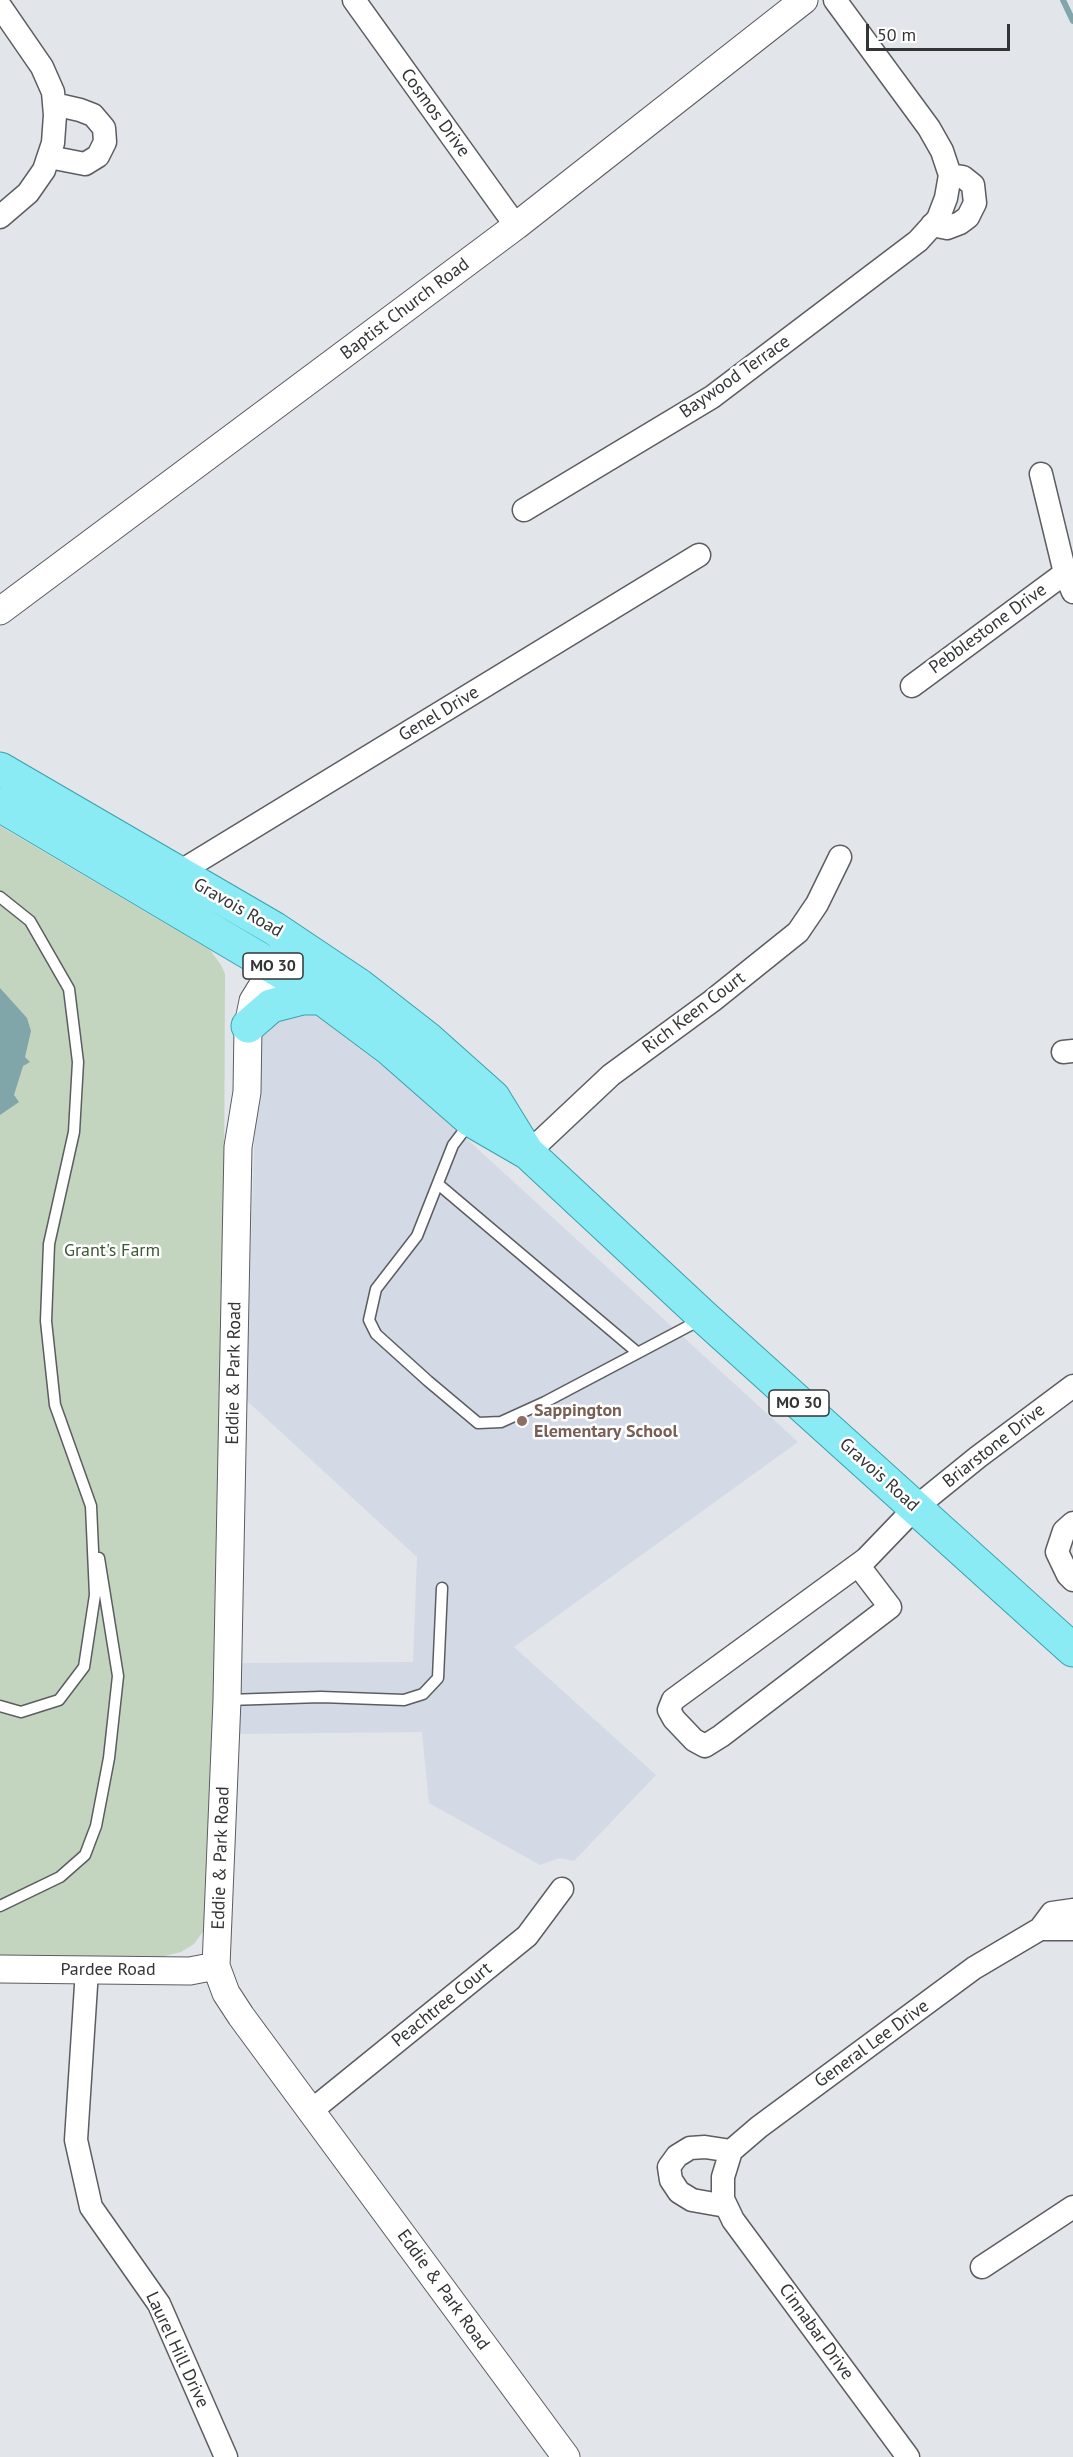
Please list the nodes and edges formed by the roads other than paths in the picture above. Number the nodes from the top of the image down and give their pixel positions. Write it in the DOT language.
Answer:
graph roads {
  1 [pos="354,0"];
  2 [pos="804,0"];
  3 [pos="834,0"];
  4 [pos="0,6"];
  5 [pos="54,104"];
  6 [pos="49,157"];
  7 [pos="0,217"];
  8 [pos="516,226"];
  9 [pos="1041,474"];
  10 [pos="524,510"];
  11 [pos="699,555"];
  12 [pos="1069,582"];
  13 [pos="0,611"];
  14 [pos="912,686"];
  15 [pos="0,769"];
  16 [pos="0,805"];
  17 [pos="840,857"];
  18 [pos="178,873"];
  19 [pos="0,897"];
  20 [pos="283,935"];
  21 [pos="266,962"];
  22 [pos="322,998"];
  23 [pos="249,1026"];
  24 [pos="471,1120"];
  25 [pos="238,1147"];
  26 [pos="528,1153"];
  27 [pos="438,1184"];
  28 [pos="705,1318"];
  29 [pos="638,1353"];
  30 [pos="1073,1386"];
  31 [pos="91,1506"];
  32 [pos="915,1508"];
  33 [pos="1073,1523"];
  34 [pos="858,1565"];
  35 [pos="1073,1580"];
  36 [pos="442,1588"];
  37 [pos="1073,1650"];
  38 [pos="227,1700"];
  39 [pos="0,1706"];
  40 [pos="562,1889"];
  41 [pos="0,1906"];
  42 [pos="1073,1910"];
  43 [pos="1040,1929"];
  44 [pos="1073,1929"];
  45 [pos="216,1966"];
  46 [pos="0,1969"];
  47 [pos="87,1970"];
  48 [pos="311,2111"];
  49 [pos="731,2151"];
  50 [pos="726,2206"];
  51 [pos="1073,2206"];
  52 [pos="982,2267"];
  53 [pos="226,2457"];
  54 [pos="566,2457"];
  55 [pos="908,2457"];
  1 -- 8 [label="street, Cosmos Drive"];
  2 -- 8 [label="street, Baptist Church Road"];
  3 -- 10 [label="street, Baywood Terrace"];
  4 -- 5 [label="street"];
  5 -- 6 [label="street"];
  5 -- 6 [label="street"];
  6 -- 7 [label="street"];
  8 -- 13 [label="street, Baptist Church Road"];
  9 -- 12 [label="street"];
  11 -- 18 [label="street, Genel Drive"];
  12 -- 14 [label="street, Pebblestone Drive"];
  15 -- 18 [label="main road, Gravois Road / MO 30"];
  16 -- 21 [label="main road, Gravois Road / MO 30"];
  17 -- 26 [label="street, Rich Keen Court"];
  18 -- 20 [label="main road, Gravois Road / MO 30"];
  19 -- 31 [label="lane"];
  20 -- 21 [label="street, Eddie & Park Road"];
  20 -- 26 [label="main road, Gravois Road / MO 30"];
  21 -- 22 [label="main road, Gravois Road / MO 30"];
  21 -- 23 [label="street, Eddie & Park Road"];
  21 -- 25 [label="street, Eddie & Park Road"];
  22 -- 23 [label="main road"];
  22 -- 24 [label="main road, Gravois Road / MO 30"];
  23 -- 25 [label="street, Eddie & Park Road"];
  24 -- 26 [label="main road, Gravois Road / MO 30"];
  24 -- 27 [label="lane"];
  25 -- 38 [label="street, Eddie & Park Road"];
  26 -- 28 [label="main road, Gravois Road / MO 30"];
  27 -- 29 [label="lane"];
  27 -- 29 [label="lane"];
  28 -- 29 [label="lane"];
  28 -- 32 [label="main road, Gravois Road / MO 30"];
  30 -- 32 [label="street, Briarstone Drive"];
  31 -- 39 [label="lane"];
  31 -- 41 [label="lane"];
  32 -- 34 [label="street, Briarstone Drive"];
  32 -- 37 [label="main road, Gravois Road / MO 30"];
  33 -- 35 [label="street"];
  34 -- 34 [label="street, Briarstone Drive"];
  36 -- 38 [label="lane"];
  38 -- 45 [label="street, Eddie & Park Road"];
  40 -- 48 [label="street, Peachtree Court"];
  42 -- 43 [label="street, General Lee Drive"];
  43 -- 44 [label="street"];
  43 -- 49 [label="street, General Lee Drive"];
  45 -- 47 [label="street, Pardee Road"];
  45 -- 48 [label="street, Eddie & Park Road"];
  46 -- 47 [label="street, Pardee Road"];
  47 -- 53 [label="street, Laurel Hill Drive"];
  48 -- 54 [label="street, Eddie & Park Road"];
  49 -- 50 [label="street, Cinnabar Drive"];
  49 -- 50 [label="street"];
  50 -- 55 [label="street, Cinnabar Drive"];
  51 -- 52 [label="street"];
}
